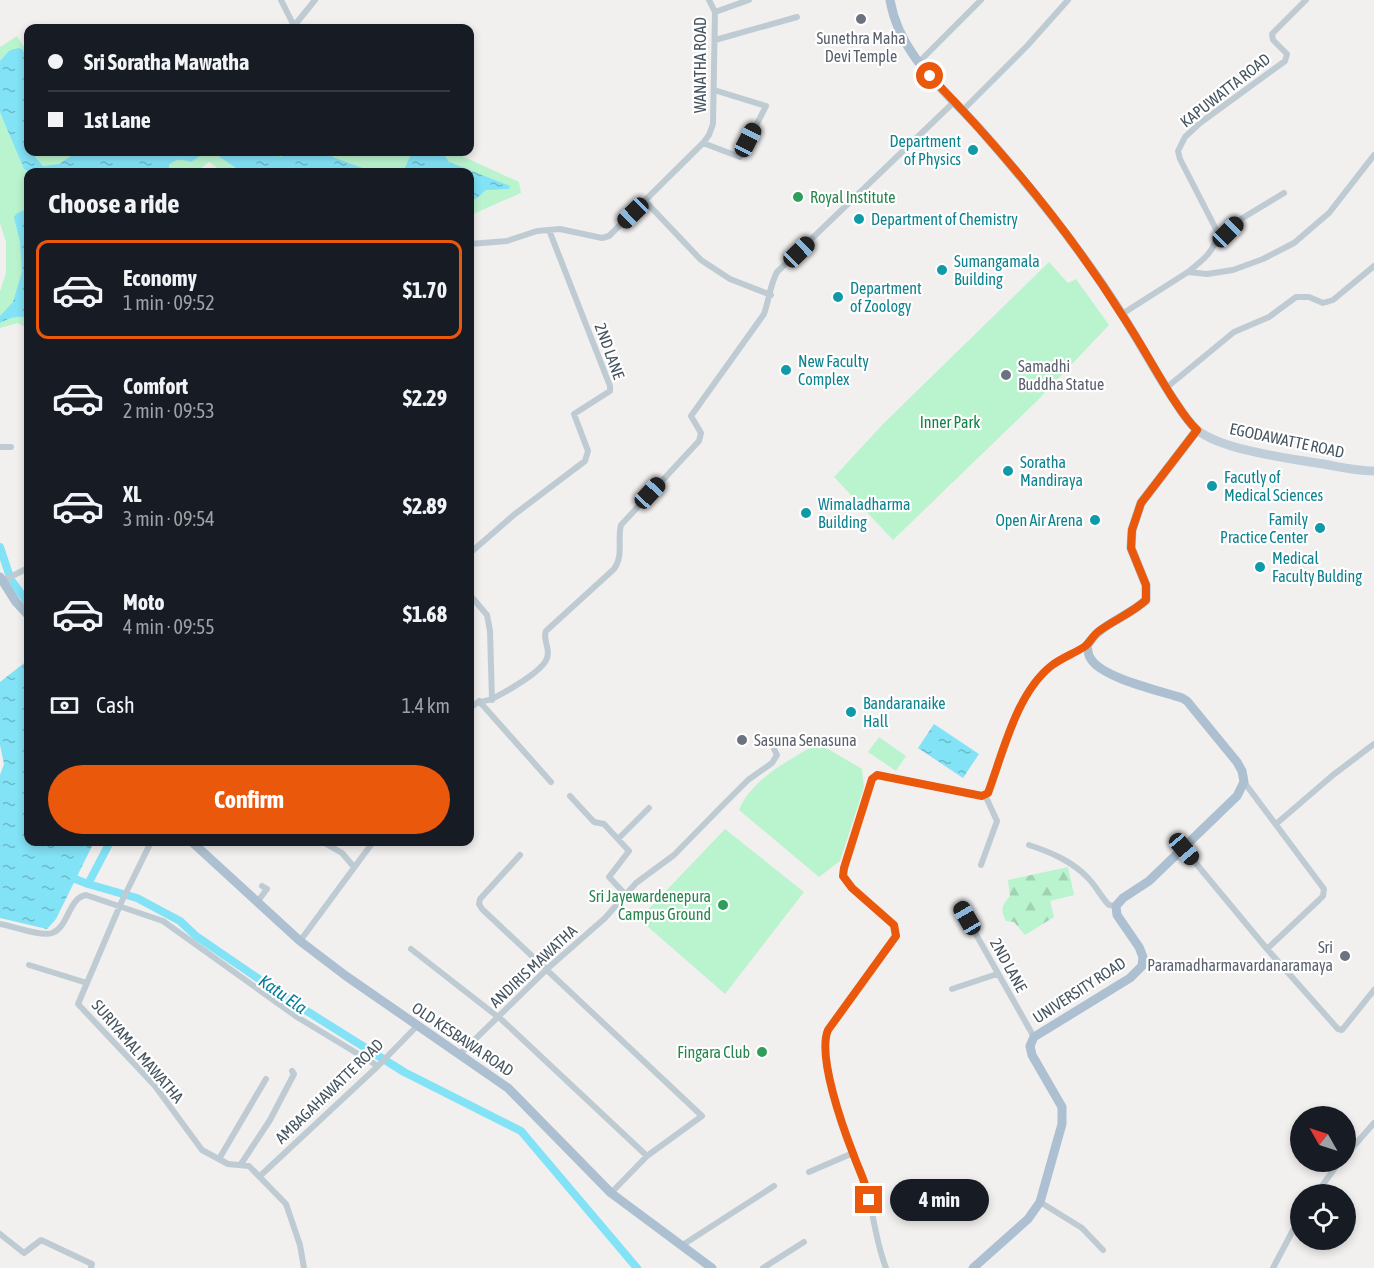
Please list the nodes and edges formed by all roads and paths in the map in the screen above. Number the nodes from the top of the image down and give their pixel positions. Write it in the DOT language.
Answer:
graph roads {
  1 [pos="281,0"];
  2 [pos="315,0"];
  3 [pos="710,0"];
  4 [pos="749,0"];
  5 [pos="890,0"];
  6 [pos="981,0"];
  7 [pos="1068,0"];
  8 [pos="1306,0"];
  9 [pos="715,12"];
  10 [pos="797,17"];
  11 [pos="293,24"];
  12 [pos="296,24"];
  13 [pos="715,40"];
  14 [pos="918,63"];
  15 [pos="714,90"];
  16 [pos="955,101"];
  17 [pos="963,110"];
  18 [pos="703,143"];
  19 [pos="1374,155"];
  20 [pos="1284,193"];
  21 [pos="645,201"];
  22 [pos="549,230"];
  23 [pos="474,244"];
  24 [pos="1216,244"];
  25 [pos="1374,266"];
  26 [pos="1188,272"];
  27 [pos="771,295"];
  28 [pos="1122,314"];
  29 [pos="1166,388"];
  30 [pos="1197,430"];
  31 [pos="0,447"];
  32 [pos="11,447"];
  33 [pos="1374,471"];
  34 [pos="474,550"];
  35 [pos="24,570"];
  36 [pos="2,580"];
  37 [pos="474,599"];
  38 [pos="24,611"];
  39 [pos="1087,646"];
  40 [pos="492,700"];
  41 [pos="479,701"];
  42 [pos="474,704"];
  43 [pos="1374,744"];
  44 [pos="774,749"];
  45 [pos="550,782"];
  46 [pos="1244,782"];
  47 [pos="985,795"];
  48 [pos="570,796"];
  49 [pos="649,808"];
  50 [pos="1276,824"];
  51 [pos="618,839"];
  52 [pos="1029,845"];
  53 [pos="149,846"];
  54 [pos="196,846"];
  55 [pos="330,846"];
  56 [pos="370,846"];
  57 [pos="1184,849"];
  58 [pos="520,855"];
  59 [pos="981,865"];
  60 [pos="354,867"];
  61 [pos="262,886"];
  62 [pos="625,894"];
  63 [pos="258,901"];
  64 [pos="120,904"];
  65 [pos="960,906"];
  66 [pos="1116,906"];
  67 [pos="0,924"];
  68 [pos="300,941"];
  69 [pos="411,949"];
  70 [pos="1267,949"];
  71 [pos="29,965"];
  72 [pos="547,969"];
  73 [pos="997,974"];
  74 [pos="87,983"];
  75 [pos="952,988"];
  76 [pos="1374,990"];
  77 [pos="498,1017"];
  78 [pos="417,1026"];
  79 [pos="1034,1037"];
  80 [pos="459,1055"];
  81 [pos="378,1066"];
  82 [pos="292,1071"];
  83 [pos="266,1079"];
  84 [pos="1374,1123"];
  85 [pos="1356,1144"];
  86 [pos="853,1153"];
  87 [pos="647,1156"];
  88 [pos="219,1159"];
  89 [pos="241,1164"];
  90 [pos="809,1172"];
  91 [pos="260,1176"];
  92 [pos="774,1186"];
  93 [pos="611,1193"];
  94 [pos="1040,1202"];
  95 [pos="0,1234"];
  96 [pos="1290,1236"];
  97 [pos="804,1242"];
  98 [pos="681,1246"];
  99 [pos="1103,1250"];
  100 [pos="92,1268"];
  101 [pos="304,1268"];
  102 [pos="712,1268"];
  103 [pos="763,1268"];
  104 [pos="886,1268"];
  105 [pos="973,1268"];
  106 [pos="1273,1268"];
  1 -- 11 [label="street"];
  2 -- 12 [label="street"];
  3 -- 9 [label="street, WANATHA ROAD"];
  4 -- 9 [label="street"];
  5 -- 14 [label="main road"];
  6 -- 14 [label="street"];
  7 -- 17 [label="street"];
  8 -- 24 [label="street, KAPUWATTA ROAD"];
  9 -- 13 [label="street, WANATHA ROAD"];
  10 -- 13 [label="street"];
  13 -- 15 [label="street, WANATHA ROAD"];
  14 -- 16 [label="main road"];
  15 -- 18 [label="street, WANATHA ROAD"];
  15 -- 18 [label="street"];
  16 -- 17 [label="main road"];
  16 -- 27 [label="street"];
  17 -- 28 [label="main road"];
  18 -- 21 [label="street, WANATHA ROAD"];
  19 -- 26 [label="street"];
  20 -- 24 [label="street"];
  21 -- 22 [label="street, WANATHA ROAD"];
  21 -- 27 [label="street"];
  22 -- 23 [label="street, WANATHA ROAD"];
  22 -- 34 [label="street, 2ND LANE"];
  24 -- 26 [label="street"];
  25 -- 29 [label="street"];
  26 -- 28 [label="street"];
  27 -- 40 [label="street"];
  28 -- 29 [label="main road"];
  29 -- 30 [label="main road"];
  30 -- 33 [label="street, EGODAWATTE ROAD"];
  30 -- 39 [label="main road"];
  31 -- 32 [label="street"];
  35 -- 36 [label="street"];
  36 -- 38 [label="main road"];
  37 -- 40 [label="street"];
  39 -- 46 [label="main road"];
  39 -- 47 [label="street"];
  40 -- 41 [label="street"];
  41 -- 42 [label="street"];
  41 -- 45 [label="street"];
  43 -- 50 [label="street"];
  44 -- 62 [label="street, ANDIRIS MAWATHA"];
  46 -- 50 [label="street"];
  46 -- 57 [label="main road"];
  47 -- 59 [label="street"];
  47 -- 86 [label="street"];
  48 -- 51 [label="street"];
  49 -- 51 [label="street"];
  50 -- 70 [label="street"];
  51 -- 62 [label="street"];
  52 -- 66 [label="street"];
  53 -- 64 [label="street, SURIYAMAL MAWATHA"];
  54 -- 63 [label="main road, OLD KESBAWA ROAD"];
  55 -- 60 [label="street"];
  56 -- 60 [label="street"];
  57 -- 66 [label="main road"];
  57 -- 70 [label="street"];
  58 -- 72 [label="street"];
  60 -- 68 [label="street"];
  61 -- 63 [label="street"];
  62 -- 72 [label="street, ANDIRIS MAWATHA"];
  63 -- 68 [label="main road, OLD KESBAWA ROAD"];
  64 -- 67 [label="street"];
  64 -- 74 [label="street, SURIYAMAL MAWATHA"];
  64 -- 81 [label="street"];
  65 -- 73 [label="street, 2ND LANE"];
  66 -- 79 [label="main road, UNIVERSITY ROAD"];
  68 -- 78 [label="main road, OLD KESBAWA ROAD"];
  69 -- 77 [label="street"];
  70 -- 76 [label="street"];
  71 -- 74 [label="street"];
  72 -- 77 [label="street, ANDIRIS MAWATHA"];
  72 -- 87 [label="street"];
  73 -- 75 [label="street"];
  73 -- 79 [label="street, 2ND LANE"];
  74 -- 88 [label="street, SURIYAMAL MAWATHA"];
  77 -- 80 [label="street, ANDIRIS MAWATHA"];
  77 -- 87 [label="street"];
  78 -- 80 [label="main road, OLD KESBAWA ROAD"];
  78 -- 81 [label="street, AMBAGAHAWATTE ROAD"];
  79 -- 94 [label="main road, UNIVERSITY ROAD"];
  80 -- 93 [label="main road, OLD KESBAWA ROAD"];
  81 -- 91 [label="street, AMBAGAHAWATTE ROAD"];
  82 -- 89 [label="street"];
  83 -- 88 [label="street"];
  84 -- 85 [label="street"];
  86 -- 90 [label="street"];
  86 -- 104 [label="street"];
  87 -- 93 [label="street"];
  88 -- 89 [label="street, SURIYAMAL MAWATHA"];
  89 -- 91 [label="street, SURIYAMAL MAWATHA"];
  91 -- 101 [label="street, SURIYAMAL MAWATHA"];
  92 -- 98 [label="street"];
  93 -- 98 [label="main road, OLD KESBAWA ROAD"];
  94 -- 99 [label="street"];
  94 -- 105 [label="main road, UNIVERSITY ROAD"];
  95 -- 100 [label="street"];
  96 -- 106 [label="street"];
  97 -- 103 [label="street"];
  98 -- 102 [label="main road, OLD KESBAWA ROAD"];
}
